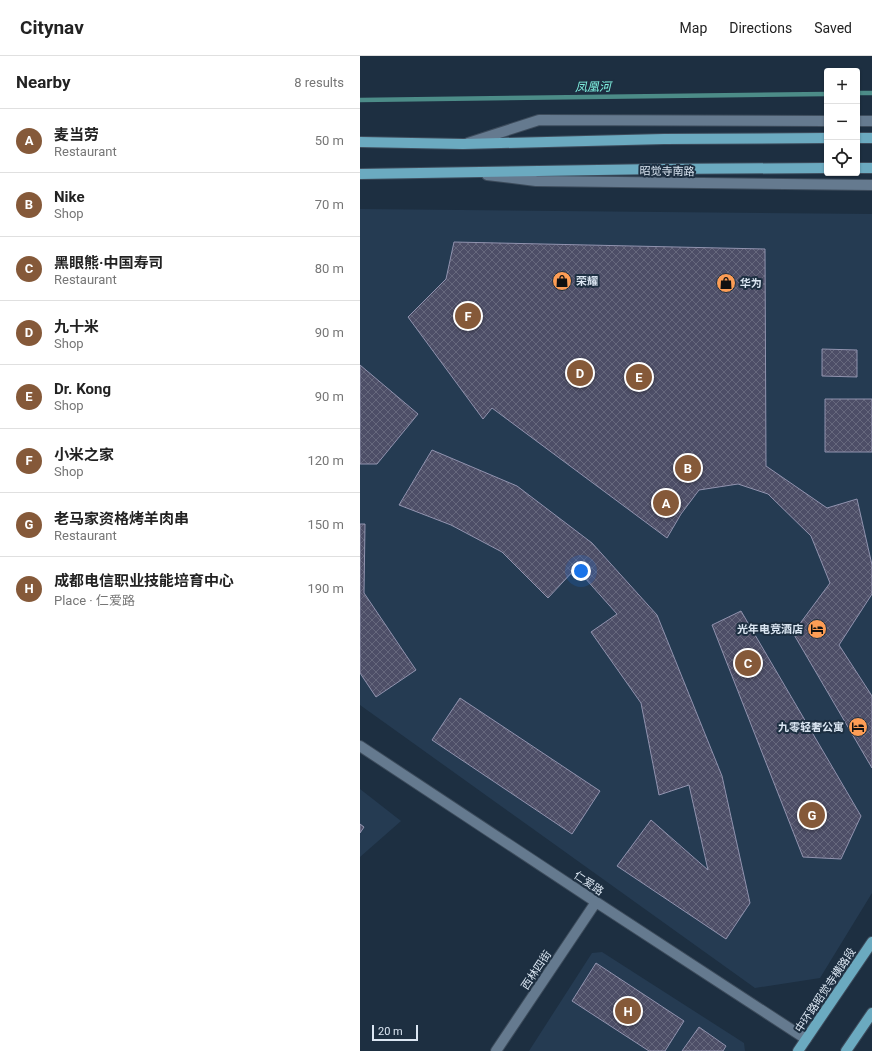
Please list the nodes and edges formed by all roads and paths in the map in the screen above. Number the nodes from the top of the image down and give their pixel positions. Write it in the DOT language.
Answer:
graph roads {
  1 [pos="824,121"];
  2 [pos="860,121"];
  3 [pos="872,121"];
  4 [pos="824,138"];
  5 [pos="860,138"];
  6 [pos="872,138"];
  7 [pos="360,142"];
  8 [pos="463,144"];
  9 [pos="824,168"];
  10 [pos="860,168"];
  11 [pos="872,168"];
  12 [pos="462,172"];
  13 [pos="360,174"];
  14 [pos="872,185"];
  15 [pos="360,746"];
  16 [pos="596,902"];
  17 [pos="872,942"];
  18 [pos="872,1013"];
  19 [pos="806,1039"];
  20 [pos="496,1051"];
  21 [pos="798,1051"];
  22 [pos="846,1051"];
  1 -- 8 [label="street"];
  2 -- 3 [label="street"];
  4 -- 8 [label="main road"];
  5 -- 6 [label="main road"];
  7 -- 8 [label="main road"];
  9 -- 12 [label="main road, 昭觉寺南路"];
  10 -- 11 [label="main road"];
  12 -- 13 [label="main road, 昭觉寺南路"];
  12 -- 14 [label="street, 昭觉寺南路"];
  15 -- 16 [label="street, 仁爱路"];
  16 -- 19 [label="street, 仁爱路"];
  16 -- 20 [label="street, 西林四街"];
  17 -- 19 [label="main road, 中环路昭觉寺横路段"];
  18 -- 22 [label="main road"];
  19 -- 21 [label="main road, 中环路昭觉寺横路段"];
}
